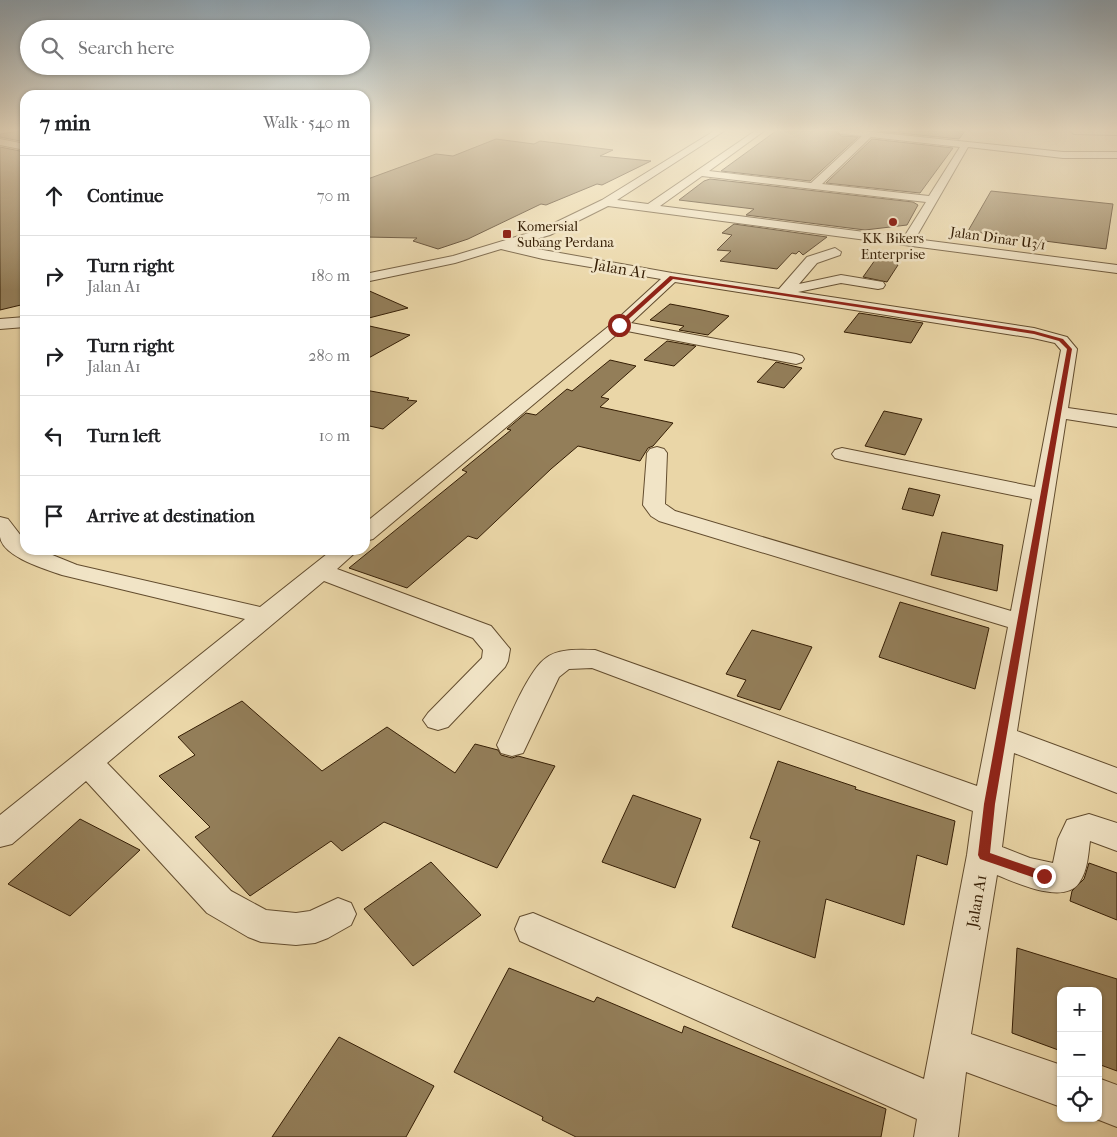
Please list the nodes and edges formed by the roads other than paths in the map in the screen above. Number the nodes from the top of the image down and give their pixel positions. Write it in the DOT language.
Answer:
graph roads {
  1 [pos="635,184"];
  2 [pos="683,184"];
  3 [pos="797,184"];
  4 [pos="942,184"];
  5 [pos="814,186"];
  6 [pos="933,200"];
  7 [pos="606,202"];
  8 [pos="655,204"];
  9 [pos="911,236"];
  10 [pos="502,246"];
  11 [pos="834,252"];
  12 [pos="1117,270"];
  13 [pos="370,277"];
  14 [pos="672,277"];
  15 [pos="878,285"];
  16 [pos="784,292"];
  17 [pos="20,322"];
  18 [pos="0,324"];
  19 [pos="619,325"];
  20 [pos="796,359"];
  21 [pos="1059,412"];
  22 [pos="1117,421"];
  23 [pos="657,453"];
  24 [pos="842,454"];
  25 [pos="1045,496"];
  26 [pos="0,524"];
  27 [pos="370,530"];
  28 [pos="20,548"];
  29 [pos="32,555"];
  30 [pos="340,555"];
  31 [pos="320,572"];
  32 [pos="265,616"];
  33 [pos="1022,623"];
  34 [pos="438,720"];
  35 [pos="1002,737"];
  36 [pos="512,745"];
  37 [pos="87,762"];
  38 [pos="1117,781"];
  39 [pos="990,804"];
  40 [pos="0,834"];
  41 [pos="1117,837"];
  42 [pos="984,855"];
  43 [pos="338,914"];
  44 [pos="533,929"];
  45 [pos="949,1046"];
  46 [pos="1057,1085"];
  47 [pos="1102,1100"];
  48 [pos="1117,1106"];
  49 [pos="938,1122"];
  1 -- 7 [label="street"];
  2 -- 8 [label="street"];
  3 -- 5 [label="street"];
  4 -- 6 [label="street"];
  5 -- 6 [label="street"];
  6 -- 9 [label="street"];
  7 -- 8 [label="street, Jalan Dinar U3/1"];
  7 -- 10 [label="street"];
  8 -- 9 [label="street, Jalan Dinar U3/1"];
  9 -- 12 [label="street, Jalan Dinar U3/1"];
  10 -- 13 [label="street"];
  10 -- 14 [label="street, Jalan A1"];
  11 -- 16 [label="street"];
  14 -- 16 [label="street, Jalan A1"];
  14 -- 19 [label="street"];
  15 -- 16 [label="street"];
  16 -- 21 [label="street, Jalan A1"];
  17 -- 18 [label="street"];
  19 -- 20 [label="street"];
  19 -- 27 [label="street"];
  21 -- 22 [label="street"];
  21 -- 25 [label="street, Jalan A1"];
  23 -- 33 [label="street"];
  24 -- 25 [label="street"];
  25 -- 33 [label="street, Jalan A1"];
  26 -- 28 [label="street"];
  29 -- 32 [label="street"];
  30 -- 31 [label="street"];
  31 -- 32 [label="street"];
  31 -- 34 [label="street"];
  32 -- 37 [label="street"];
  33 -- 35 [label="street, Jalan A1"];
  35 -- 38 [label="street"];
  35 -- 39 [label="street, Jalan A1"];
  36 -- 39 [label="street"];
  37 -- 40 [label="street"];
  37 -- 43 [label="street"];
  39 -- 42 [label="street, Jalan A1"];
  41 -- 42 [label="street"];
  42 -- 45 [label="street, Jalan A1"];
  44 -- 49 [label="street"];
  45 -- 46 [label="street"];
  45 -- 49 [label="street, Jalan A1"];
  47 -- 48 [label="street"];
}
